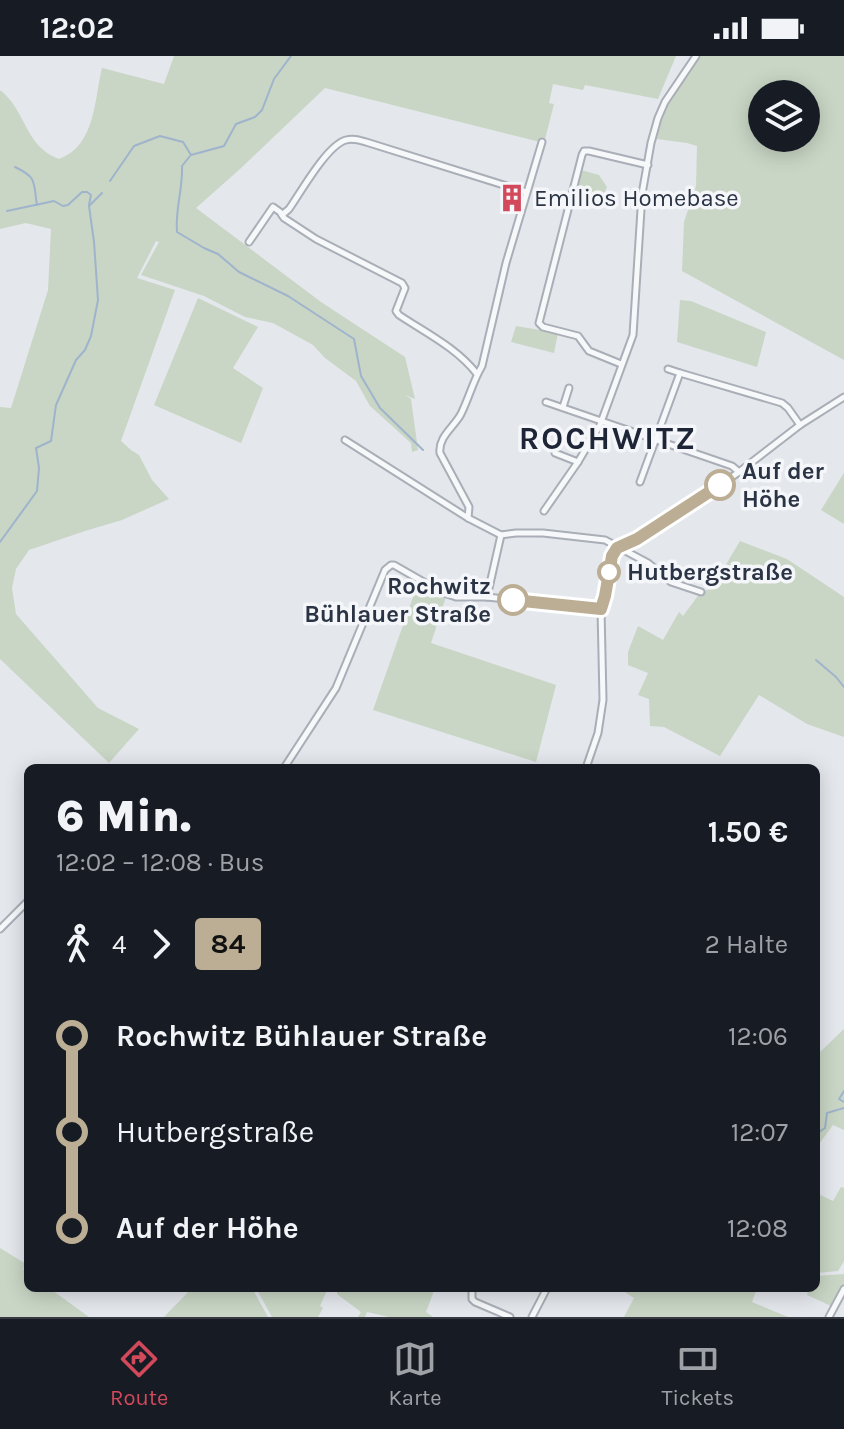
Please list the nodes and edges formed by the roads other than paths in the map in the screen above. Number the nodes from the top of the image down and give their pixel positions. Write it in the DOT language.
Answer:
graph roads {
  1 [pos="696,56"];
  2 [pos="542,142"];
  3 [pos="648,165"];
  4 [pos="526,192"];
  5 [pos="282,215"];
  6 [pos="249,242"];
  7 [pos="621,364"];
  8 [pos="668,369"];
  9 [pos="680,373"];
  10 [pos="477,374"];
  11 [pos="569,388"];
  12 [pos="844,397"];
  13 [pos="546,402"];
  14 [pos="563,407"];
  15 [pos="601,421"];
  16 [pos="800,425"];
  17 [pos="345,440"];
  18 [pos="656,440"];
  19 [pos="555,453"];
  20 [pos="578,462"];
  21 [pos="739,472"];
  22 [pos="640,482"];
  23 [pos="544,511"];
  24 [pos="468,518"];
  25 [pos="501,535"];
  26 [pos="617,548"];
  27 [pos="701,592"];
  28 [pos="487,597"];
  29 [pos="601,609"];
  30 [pos="287,764"];
  31 [pos="587,764"];
  32 [pos="24,905"];
  33 [pos="0,929"];
  34 [pos="844,1289"];
  35 [pos="472,1292"];
  36 [pos="545,1292"];
  37 [pos="510,1317"];
  38 [pos="532,1317"];
  39 [pos="829,1317"];
  1 -- 3 [label="street"];
  2 -- 4 [label="street"];
  3 -- 7 [label="street"];
  3 -- 7 [label="street"];
  4 -- 5 [label="street"];
  4 -- 10 [label="street"];
  5 -- 6 [label="street"];
  5 -- 10 [label="street"];
  7 -- 15 [label="street"];
  8 -- 9 [label="street"];
  9 -- 16 [label="street"];
  9 -- 18 [label="street"];
  10 -- 24 [label="street"];
  11 -- 14 [label="street"];
  12 -- 16 [label="street"];
  13 -- 14 [label="street"];
  14 -- 15 [label="street"];
  15 -- 18 [label="street"];
  15 -- 20 [label="street"];
  16 -- 21 [label="street"];
  17 -- 24 [label="street"];
  18 -- 21 [label="street"];
  18 -- 22 [label="street"];
  19 -- 20 [label="street"];
  20 -- 23 [label="street"];
  21 -- 26 [label="street"];
  24 -- 25 [label="street"];
  25 -- 26 [label="street"];
  25 -- 28 [label="street"];
  26 -- 27 [label="street"];
  26 -- 29 [label="street"];
  28 -- 29 [label="street"];
  28 -- 30 [label="street"];
  29 -- 31 [label="street"];
  32 -- 33 [label="street"];
  34 -- 39 [label="street"];
  35 -- 37 [label="street"];
  36 -- 38 [label="street"];
}
